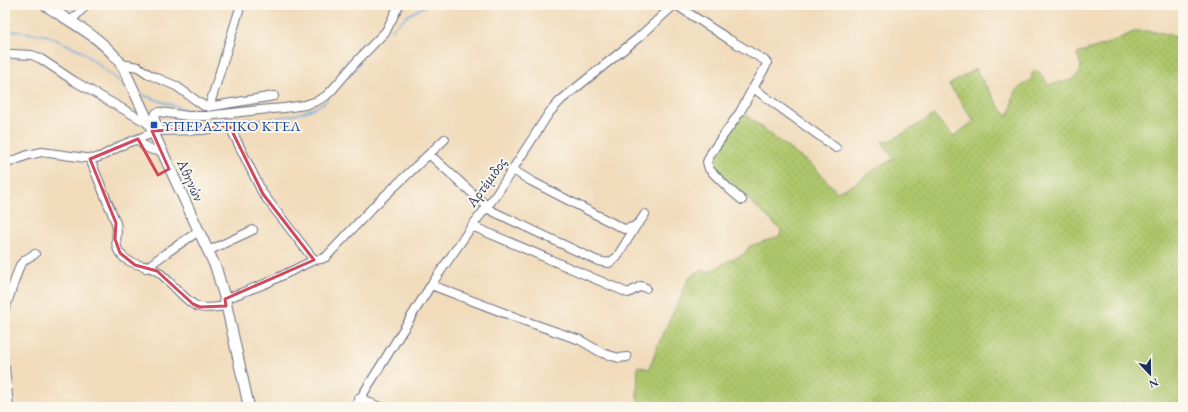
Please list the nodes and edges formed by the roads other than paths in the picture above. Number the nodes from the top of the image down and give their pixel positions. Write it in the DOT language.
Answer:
graph roads {
  1 [pos="45,5"];
  2 [pos="86,5"];
  3 [pos="399,5"];
  4 [pos="675,5"];
  5 [pos="239,11"];
  6 [pos="71,21"];
  7 [pos="12,54"];
  8 [pos="122,66"];
  9 [pos="753,88"];
  10 [pos="274,96"];
  11 [pos="209,107"];
  12 [pos="153,129"];
  13 [pos="138,139"];
  14 [pos="445,140"];
  15 [pos="836,148"];
  16 [pos="160,150"];
  17 [pos="429,154"];
  18 [pos="90,159"];
  19 [pos="5,164"];
  20 [pos="513,170"];
  21 [pos="742,200"];
  22 [pos="487,207"];
  23 [pos="645,214"];
  24 [pos="472,226"];
  25 [pos="636,226"];
  26 [pos="253,230"];
  27 [pos="199,231"];
  28 [pos="208,251"];
  29 [pos="35,254"];
  30 [pos="314,260"];
  31 [pos="146,268"];
  32 [pos="431,285"];
  33 [pos="646,288"];
  34 [pos="225,303"];
  35 [pos="5,309"];
  36 [pos="627,357"];
  37 [pos="5,368"];
  38 [pos="359,398"];
  39 [pos="9,407"];
  40 [pos="249,407"];
  41 [pos="355,407"];
  42 [pos="380,407"];
  1 -- 6 [label="main road, Αθηνών"];
  2 -- 6 [label="street"];
  3 -- 12 [label="street"];
  4 -- 9 [label="street"];
  4 -- 20 [label="street, Αρτέμιδος"];
  5 -- 11 [label="street"];
  6 -- 8 [label="main road, Αθηνών"];
  7 -- 12 [label="street"];
  8 -- 11 [label="street"];
  8 -- 12 [label="main road, Αθηνών"];
  9 -- 15 [label="street"];
  9 -- 21 [label="street"];
  10 -- 11 [label="street"];
  12 -- 13 [label="street"];
  12 -- 16 [label="main road, Αθηνών"];
  12 -- 30 [label="street"];
  13 -- 16 [label="street"];
  13 -- 18 [label="street"];
  14 -- 17 [label="street"];
  16 -- 27 [label="main road, Αθηνών"];
  17 -- 22 [label="street"];
  17 -- 30 [label="street"];
  18 -- 19 [label="street"];
  18 -- 31 [label="street"];
  20 -- 22 [label="street, Αρτέμιδος"];
  20 -- 25 [label="street"];
  22 -- 24 [label="street, Αρτέμιδος"];
  22 -- 25 [label="street"];
  23 -- 25 [label="street"];
  24 -- 32 [label="street, Αρτέμιδος"];
  24 -- 33 [label="street"];
  26 -- 28 [label="street"];
  27 -- 28 [label="main road, Αθηνών"];
  27 -- 31 [label="street"];
  28 -- 34 [label="main road, Αθηνών"];
  29 -- 35 [label="street"];
  30 -- 34 [label="street"];
  31 -- 34 [label="street"];
  32 -- 36 [label="street"];
  32 -- 38 [label="street, Αρτέμιδος"];
  34 -- 40 [label="main road, Αθηνών"];
  37 -- 39 [label="street"];
  38 -- 41 [label="street, Αρτέμιδος"];
  38 -- 42 [label="street"];
}
